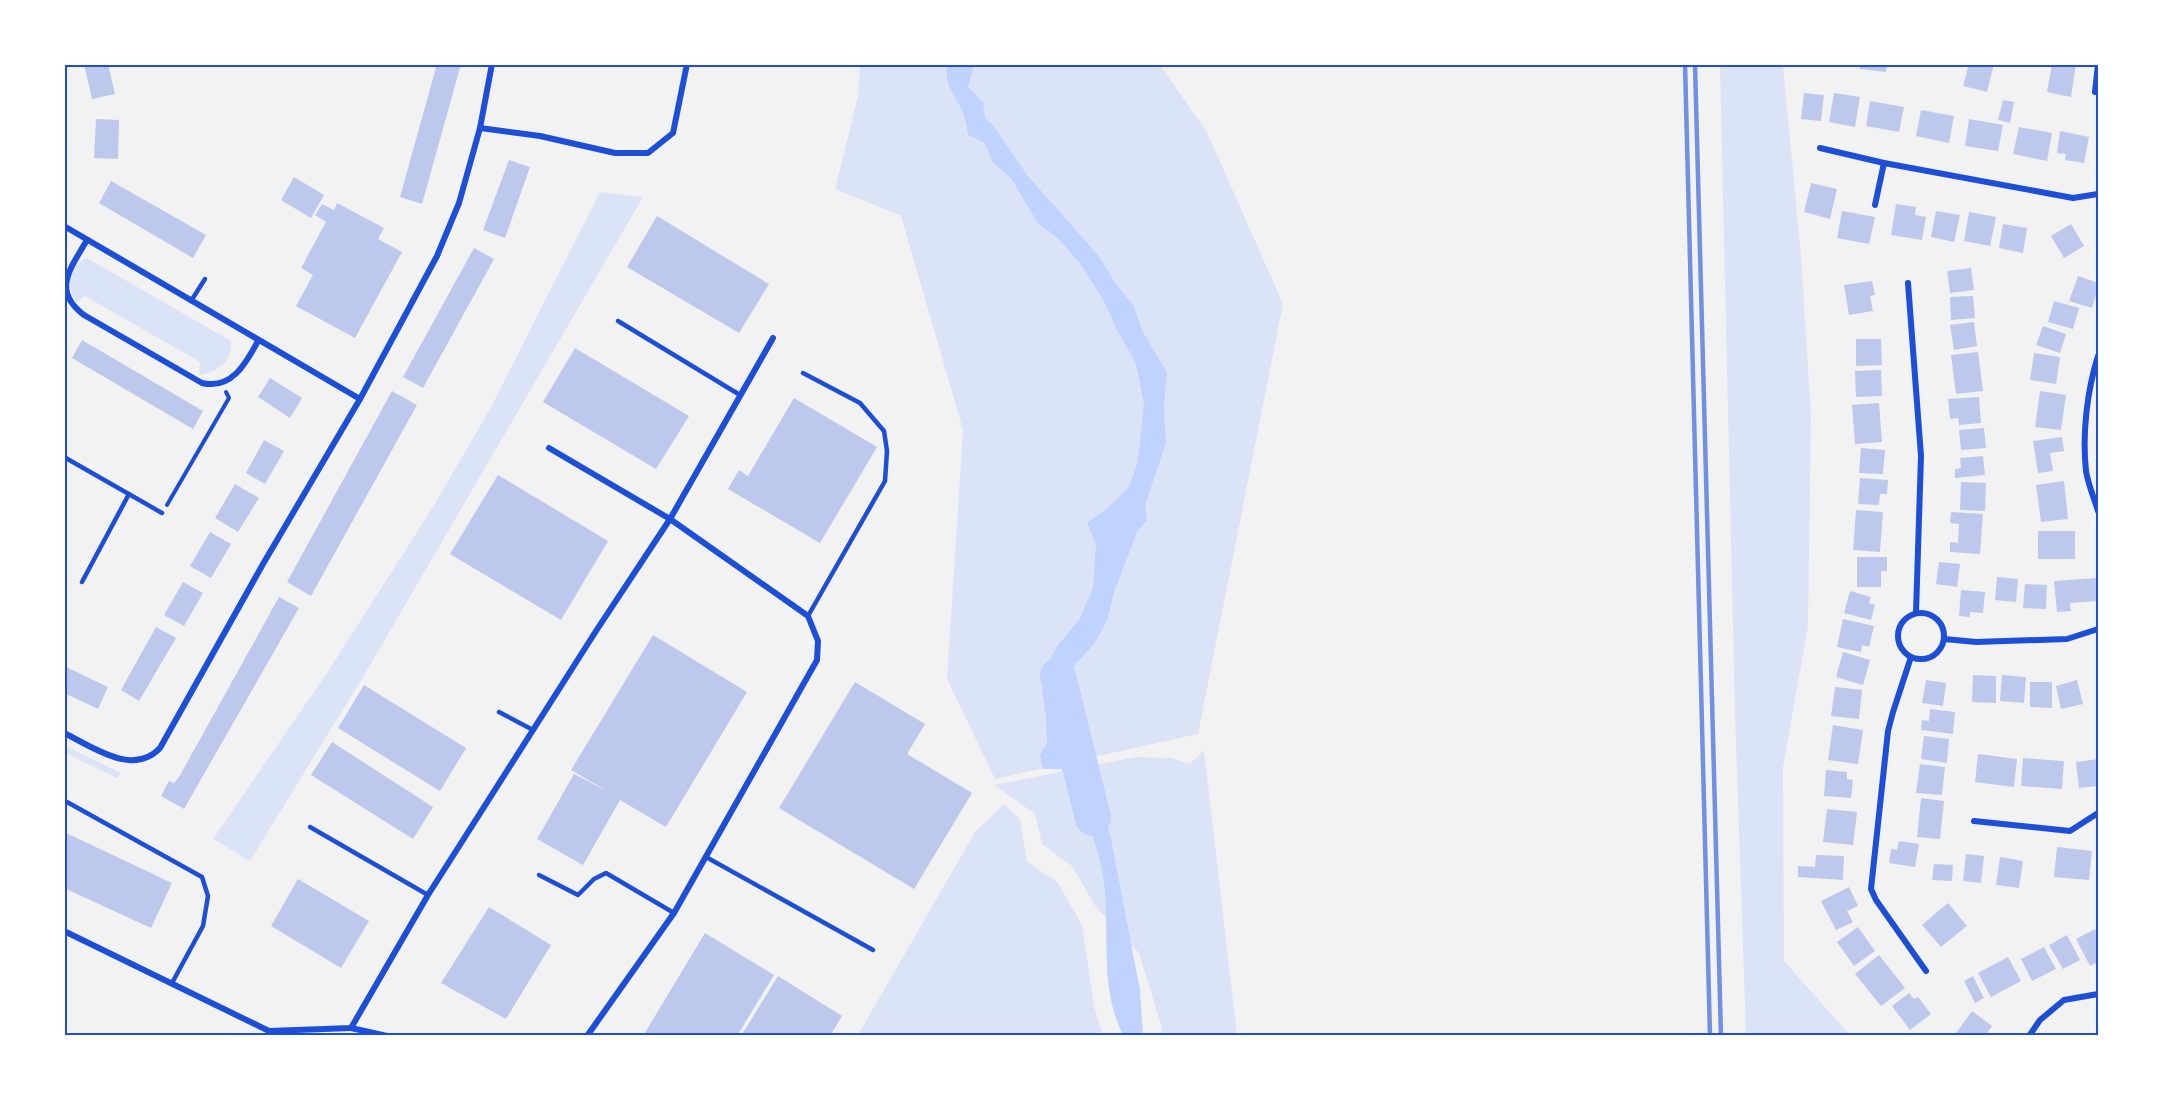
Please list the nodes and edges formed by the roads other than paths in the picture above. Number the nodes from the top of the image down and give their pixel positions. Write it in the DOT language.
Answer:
graph roads {
  1 [pos="492,64"];
  2 [pos="687,64"];
  3 [pos="2098,64"];
  4 [pos="2095,92"];
  5 [pos="480,128"];
  6 [pos="1820,148"];
  7 [pos="1884,163"];
  8 [pos="2098,194"];
  9 [pos="1875,205"];
  10 [pos="64,226"];
  11 [pos="87,240"];
  12 [pos="205,279"];
  13 [pos="1908,283"];
  14 [pos="191,301"];
  15 [pos="618,321"];
  16 [pos="773,338"];
  17 [pos="258,341"];
  18 [pos="2098,356"];
  19 [pos="2096,370"];
  20 [pos="803,373"];
  21 [pos="740,395"];
  22 [pos="360,399"];
  23 [pos="549,448"];
  24 [pos="64,457"];
  25 [pos="129,494"];
  26 [pos="2098,511"];
  27 [pos="162,513"];
  28 [pos="670,519"];
  29 [pos="82,582"];
  30 [pos="1916,613"];
  31 [pos="808,616"];
  32 [pos="2098,629"];
  33 [pos="1944,639"];
  34 [pos="1911,657"];
  35 [pos="499,712"];
  36 [pos="533,730"];
  37 [pos="64,733"];
  38 [pos="67,802"];
  39 [pos="2098,813"];
  40 [pos="1974,821"];
  41 [pos="310,827"];
  42 [pos="706,857"];
  43 [pos="539,875"];
  44 [pos="428,895"];
  45 [pos="674,913"];
  46 [pos="64,931"];
  47 [pos="873,950"];
  48 [pos="1926,971"];
  49 [pos="172,983"];
  50 [pos="2098,994"];
  51 [pos="351,1028"];
  52 [pos="378,1034"];
  53 [pos="387,1035"];
  54 [pos="587,1035"];
  55 [pos="2029,1035"];
  1 -- 5 [label="street"];
  2 -- 5 [label="street"];
  3 -- 4 [label="street"];
  5 -- 22 [label="street"];
  6 -- 7 [label="street"];
  7 -- 8 [label="street"];
  7 -- 9 [label="street"];
  10 -- 11 [label="street"];
  11 -- 14 [label="street"];
  11 -- 17 [label="street"];
  12 -- 14 [label="lane"];
  13 -- 30 [label="street"];
  14 -- 17 [label="street"];
  15 -- 21 [label="lane"];
  16 -- 21 [label="street"];
  17 -- 22 [label="street"];
  18 -- 19 [label="street"];
  19 -- 26 [label="street"];
  20 -- 31 [label="lane"];
  21 -- 28 [label="street"];
  22 -- 37 [label="street"];
  23 -- 28 [label="street"];
  24 -- 25 [label="lane"];
  25 -- 27 [label="lane"];
  25 -- 29 [label="lane"];
  28 -- 31 [label="street"];
  28 -- 36 [label="street"];
  30 -- 33 [label="street"];
  30 -- 34 [label="street"];
  31 -- 42 [label="street"];
  32 -- 33 [label="street"];
  33 -- 34 [label="street"];
  34 -- 48 [label="street"];
  35 -- 36 [label="lane"];
  36 -- 44 [label="street"];
  38 -- 49 [label="lane"];
  39 -- 40 [label="street"];
  41 -- 44 [label="lane"];
  42 -- 45 [label="street"];
  42 -- 47 [label="lane"];
  43 -- 45 [label="lane"];
  44 -- 51 [label="street"];
  45 -- 54 [label="street"];
  46 -- 49 [label="street"];
  49 -- 51 [label="street"];
  50 -- 55 [label="street"];
  51 -- 52 [label="street"];
  52 -- 53 [label="street"];
}
